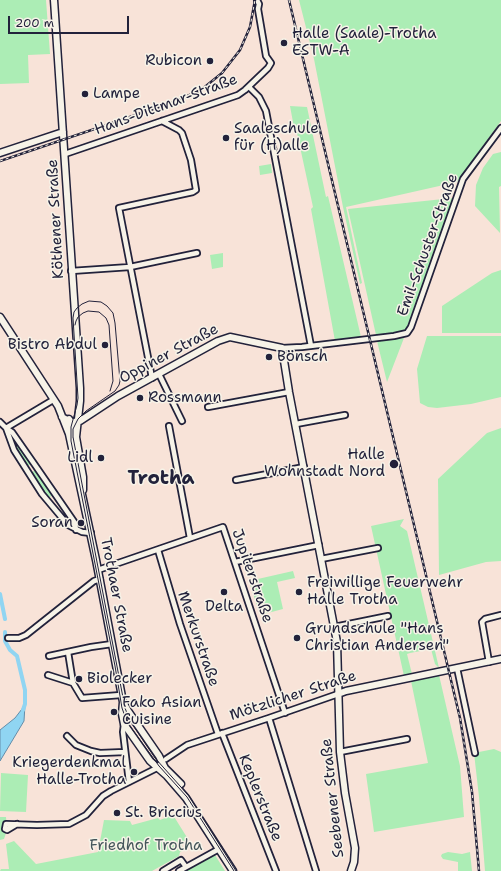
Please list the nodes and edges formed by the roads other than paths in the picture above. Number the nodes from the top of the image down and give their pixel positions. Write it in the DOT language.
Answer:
graph roads {
  1 [pos="54,0"];
  2 [pos="256,0"];
  3 [pos="249,87"];
  4 [pos="162,121"];
  5 [pos="501,128"];
  6 [pos="64,132"];
  7 [pos="0,153"];
  8 [pos="65,154"];
  9 [pos="197,253"];
  10 [pos="130,267"];
  11 [pos="72,271"];
  12 [pos="0,317"];
  13 [pos="311,346"];
  14 [pos="282,348"];
  15 [pos="159,374"];
  16 [pos="152,378"];
  17 [pos="289,392"];
  18 [pos="53,400"];
  19 [pos="58,406"];
  20 [pos="208,407"];
  21 [pos="80,408"];
  22 [pos="96,411"];
  23 [pos="345,415"];
  24 [pos="62,417"];
  25 [pos="182,421"];
  26 [pos="0,422"];
  27 [pos="74,422"];
  28 [pos="296,424"];
  29 [pos="169,426"];
  30 [pos="6,428"];
  31 [pos="16,438"];
  32 [pos="10,441"];
  33 [pos="35,465"];
  34 [pos="304,467"];
  35 [pos="26,471"];
  36 [pos="236,480"];
  37 [pos="82,493"];
  38 [pos="55,495"];
  39 [pos="47,501"];
  40 [pos="76,530"];
  41 [pos="90,533"];
  42 [pos="190,538"];
  43 [pos="319,545"];
  44 [pos="378,548"];
  45 [pos="158,550"];
  46 [pos="321,559"];
  47 [pos="235,562"];
  48 [pos="98,570"];
  49 [pos="100,579"];
  50 [pos="501,615"];
  51 [pos="388,616"];
  52 [pos="334,627"];
  53 [pos="8,638"];
  54 [pos="112,644"];
  55 [pos="68,652"];
  56 [pos="49,656"];
  57 [pos="501,659"];
  58 [pos="489,662"];
  59 [pos="457,668"];
  60 [pos="48,675"];
  61 [pos="73,683"];
  62 [pos="338,694"];
  63 [pos="122,698"];
  64 [pos="285,713"];
  65 [pos="269,718"];
  66 [pos="124,724"];
  67 [pos="220,734"];
  68 [pos="67,736"];
  69 [pos="407,739"];
  70 [pos="125,752"];
  71 [pos="340,752"];
  72 [pos="475,753"];
  73 [pos="164,761"];
  74 [pos="156,768"];
  75 [pos="129,782"];
  76 [pos="17,824"];
  77 [pos="219,849"];
  78 [pos="186,867"];
  79 [pos="163,871"];
  80 [pos="179,871"];
  81 [pos="232,871"];
  82 [pos="237,871"];
  83 [pos="276,871"];
  84 [pos="316,871"];
  85 [pos="351,871"];
  1 -- 6 [label="main road, Köthener Straße"];
  2 -- 3 [label="street, Hans-Dittmar-Straße"];
  3 -- 4 [label="street, Hans-Dittmar-Straße"];
  3 -- 13 [label="street"];
  4 -- 8 [label="street, Hans-Dittmar-Straße"];
  4 -- 10 [label="street"];
  5 -- 13 [label="street, Emil-Schuster-Straße"];
  6 -- 7 [label="main road"];
  6 -- 8 [label="main road, Köthener Straße"];
  8 -- 11 [label="main road, Köthener Straße"];
  9 -- 10 [label="street"];
  10 -- 11 [label="street"];
  10 -- 16 [label="street"];
  11 -- 21 [label="main road, Köthener Straße"];
  12 -- 18 [label="main road, Trothaer Straße"];
  13 -- 14 [label="street"];
  14 -- 15 [label="main road, Oppiner Straße"];
  14 -- 17 [label="main road, Seebener Straße"];
  15 -- 16 [label="main road, Oppiner Straße"];
  15 -- 25 [label="street"];
  16 -- 22 [label="main road, Oppiner Straße"];
  17 -- 20 [label="street"];
  17 -- 28 [label="main road, Seebener Straße"];
  18 -- 19 [label="main road, Trothaer Straße"];
  18 -- 30 [label="street"];
  19 -- 24 [label="main road, Trothaer Straße"];
  19 -- 27 [label="main road, Trothaer Straße"];
  21 -- 22 [label="main road"];
  21 -- 27 [label="main road, Köthener Straße"];
  22 -- 27 [label="main road, Oppiner Straße"];
  23 -- 28 [label="street"];
  24 -- 27 [label="main road"];
  24 -- 37 [label="main road, Trothaer Straße"];
  26 -- 30 [label="street"];
  27 -- 37 [label="main road, Trothaer Straße"];
  28 -- 34 [label="main road, Seebener Straße"];
  29 -- 42 [label="street"];
  30 -- 31 [label="street"];
  30 -- 32 [label="street"];
  31 -- 32 [label="street"];
  31 -- 33 [label="street"];
  32 -- 35 [label="street"];
  33 -- 35 [label="street"];
  33 -- 38 [label="street"];
  34 -- 36 [label="street"];
  34 -- 43 [label="main road, Seebener Straße"];
  35 -- 39 [label="street"];
  37 -- 41 [label="main road, Trothaer Straße"];
  38 -- 39 [label="street"];
  38 -- 40 [label="street"];
  39 -- 40 [label="street"];
  40 -- 41 [label="street"];
  41 -- 48 [label="main road, Trothaer Straße"];
  42 -- 45 [label="street, Jupiterstraße"];
  42 -- 47 [label="street, Jupiterstraße"];
  43 -- 46 [label="main road, Seebener Straße"];
  43 -- 47 [label="street"];
  44 -- 46 [label="street"];
  45 -- 48 [label="street, Jupiterstraße"];
  45 -- 67 [label="street, Merkurstraße"];
  46 -- 52 [label="main road, Seebener Straße"];
  47 -- 64 [label="street, Jupiterstraße"];
  48 -- 49 [label="main road, Trothaer Straße"];
  49 -- 53 [label="street"];
  49 -- 54 [label="main road, Trothaer Straße"];
  50 -- 58 [label="street"];
  51 -- 52 [label="street"];
  52 -- 62 [label="main road, Seebener Straße"];
  54 -- 55 [label="street"];
  54 -- 63 [label="main road, Trothaer Straße"];
  55 -- 56 [label="street"];
  55 -- 61 [label="street"];
  57 -- 58 [label="main road, Mötzlicher Straße"];
  58 -- 59 [label="main road, Mötzlicher Straße"];
  59 -- 62 [label="main road, Mötzlicher Straße"];
  59 -- 72 [label="street"];
  60 -- 61 [label="street"];
  61 -- 63 [label="street"];
  62 -- 64 [label="street, Mötzlicher Straße"];
  62 -- 71 [label="main road, Seebener Straße"];
  63 -- 66 [label="main road, Trothaer Straße"];
  63 -- 73 [label="main road, Trothaer Straße"];
  64 -- 65 [label="street, Mötzlicher Straße"];
  65 -- 67 [label="street, Mötzlicher Straße"];
  65 -- 84 [label="street"];
  66 -- 70 [label="street, Trothaer Straße"];
  66 -- 74 [label="main road"];
  67 -- 73 [label="street, Mötzlicher Straße"];
  67 -- 83 [label="street, Keplerstraße"];
  68 -- 70 [label="street"];
  69 -- 71 [label="street"];
  70 -- 75 [label="street, Trothaer Straße"];
  71 -- 85 [label="main road, Seebener Straße"];
  73 -- 74 [label="street, Mötzlicher Straße"];
  73 -- 82 [label="main road, Trothaer Straße"];
  74 -- 75 [label="street, Mötzlicher Straße"];
  74 -- 77 [label="main road"];
  75 -- 76 [label="street, Mötzlicher Straße"];
  77 -- 78 [label="street"];
  77 -- 81 [label="main road"];
  78 -- 79 [label="street"];
  78 -- 80 [label="street"];
}
